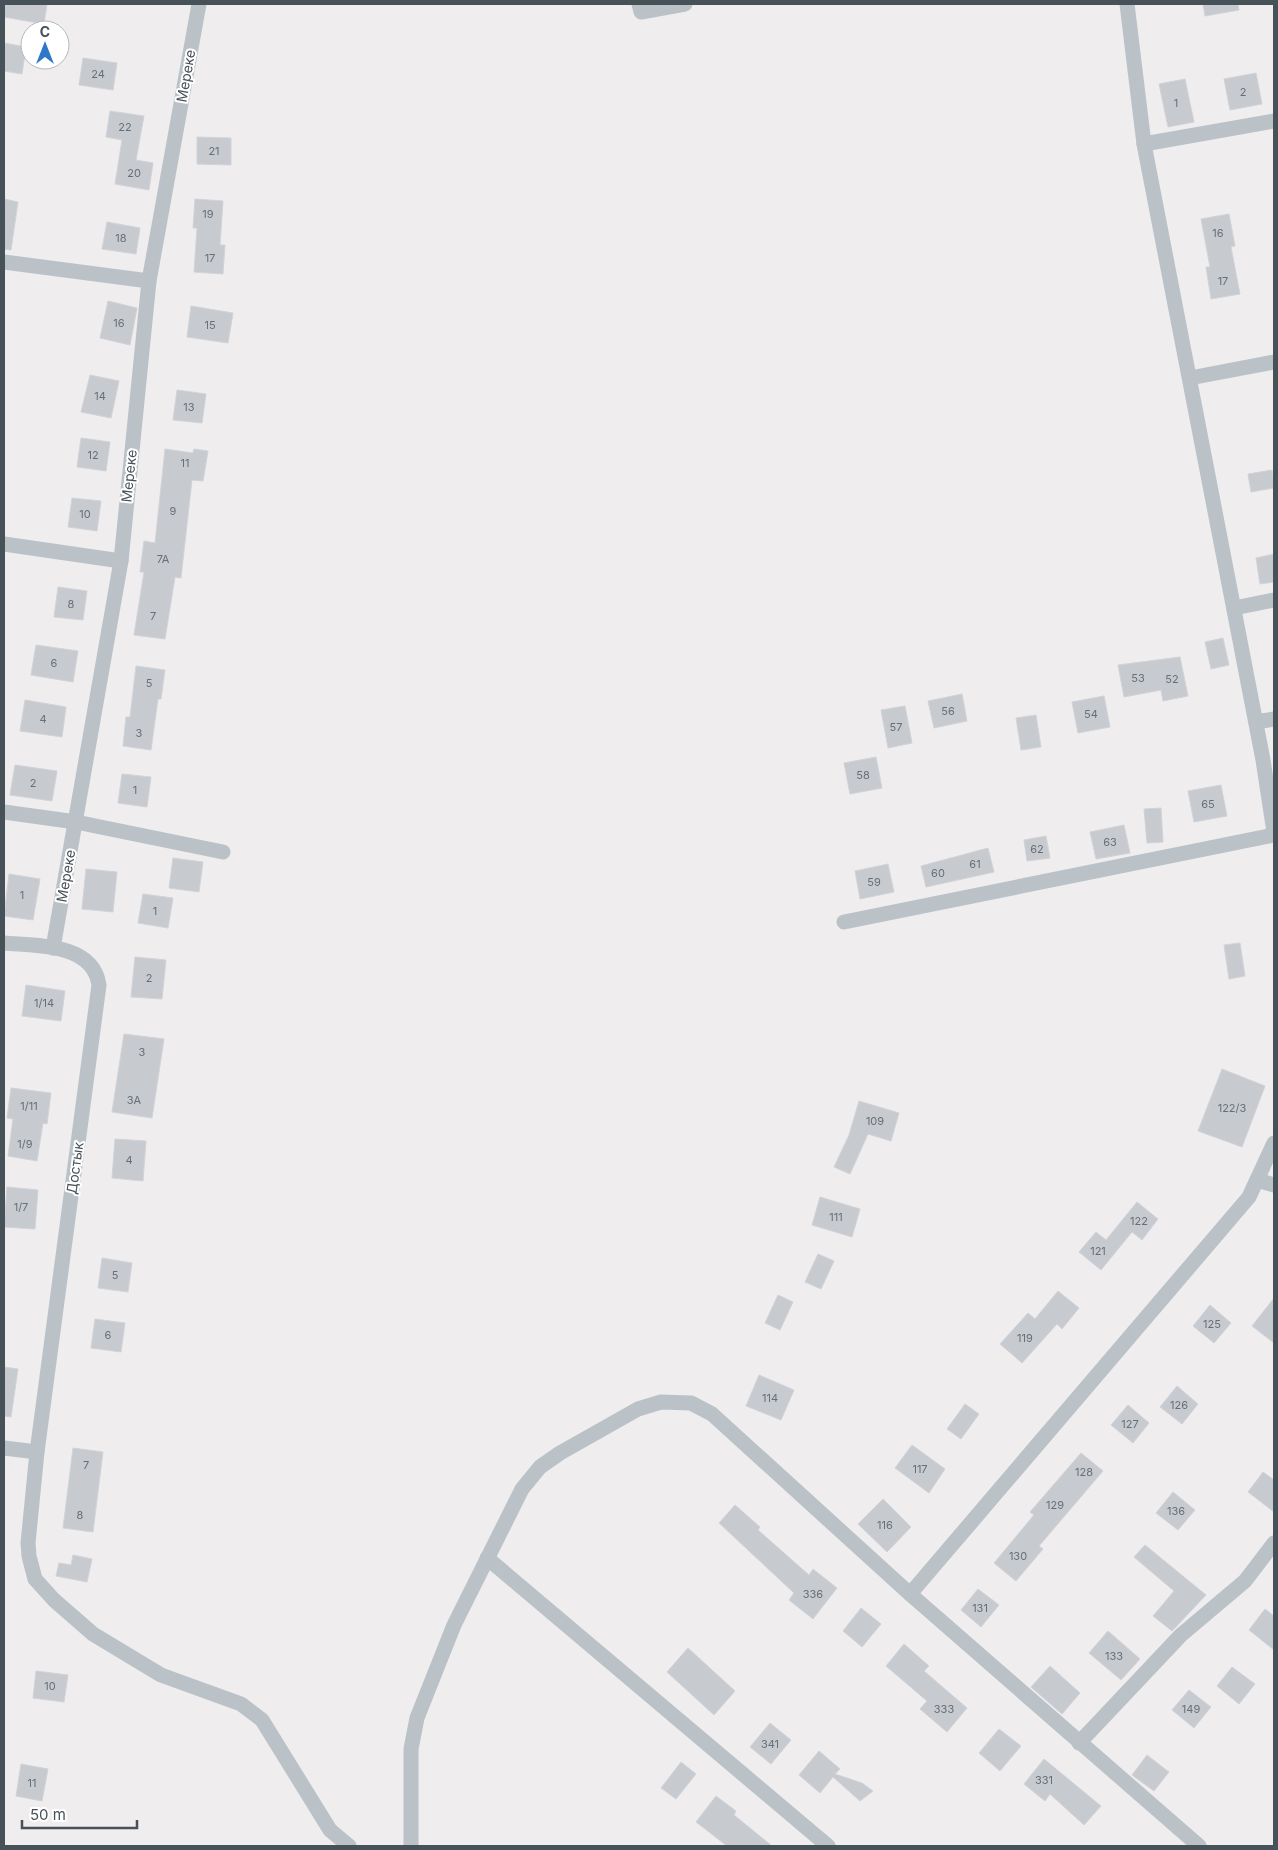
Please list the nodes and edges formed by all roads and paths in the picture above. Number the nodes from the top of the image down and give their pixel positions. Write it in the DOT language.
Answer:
graph roads {
  1 [pos="199,4"];
  2 [pos="685,4"];
  3 [pos="1127,4"];
  4 [pos="637,7"];
  5 [pos="1274,121"];
  6 [pos="1144,144"];
  7 [pos="4,262"];
  8 [pos="149,281"];
  9 [pos="1274,362"];
  10 [pos="1190,378"];
  11 [pos="4,544"];
  12 [pos="121,561"];
  13 [pos="1274,600"];
  14 [pos="1234,608"];
  15 [pos="1274,719"];
  16 [pos="1256,722"];
  17 [pos="4,812"];
  18 [pos="76,822"];
  19 [pos="1274,834"];
  20 [pos="223,852"];
  21 [pos="844,922"];
  22 [pos="4,943"];
  23 [pos="53,948"];
  24 [pos="1274,1143"];
  25 [pos="1257,1180"];
  26 [pos="1274,1186"];
  27 [pos="4,1448"];
  28 [pos="37,1452"];
  29 [pos="1274,1542"];
  30 [pos="487,1558"];
  31 [pos="910,1594"];
  32 [pos="1079,1743"];
  33 [pos="349,1846"];
  34 [pos="411,1846"];
  35 [pos="828,1846"];
  36 [pos="1199,1846"];
  1 -- 8 [label="street, Мереке"];
  2 -- 4 [label="street"];
  3 -- 6 [label="street"];
  5 -- 6 [label="street"];
  6 -- 10 [label="street"];
  7 -- 8 [label="street"];
  8 -- 12 [label="street, Мереке"];
  9 -- 10 [label="street"];
  10 -- 14 [label="street"];
  11 -- 12 [label="street"];
  12 -- 18 [label="street, Мереке"];
  13 -- 14 [label="street"];
  14 -- 16 [label="street"];
  15 -- 16 [label="street"];
  16 -- 19 [label="street"];
  17 -- 18 [label="street"];
  18 -- 20 [label="street"];
  18 -- 23 [label="street, Мереке"];
  19 -- 21 [label="street"];
  22 -- 23 [label="street, Достык"];
  23 -- 28 [label="street, Достык"];
  24 -- 25 [label="street"];
  25 -- 26 [label="street"];
  25 -- 31 [label="street"];
  27 -- 28 [label="street"];
  28 -- 33 [label="street, Достык"];
  29 -- 32 [label="street"];
  30 -- 31 [label="street"];
  30 -- 34 [label="street"];
  30 -- 35 [label="street"];
  31 -- 32 [label="street"];
  32 -- 36 [label="street"];
}
